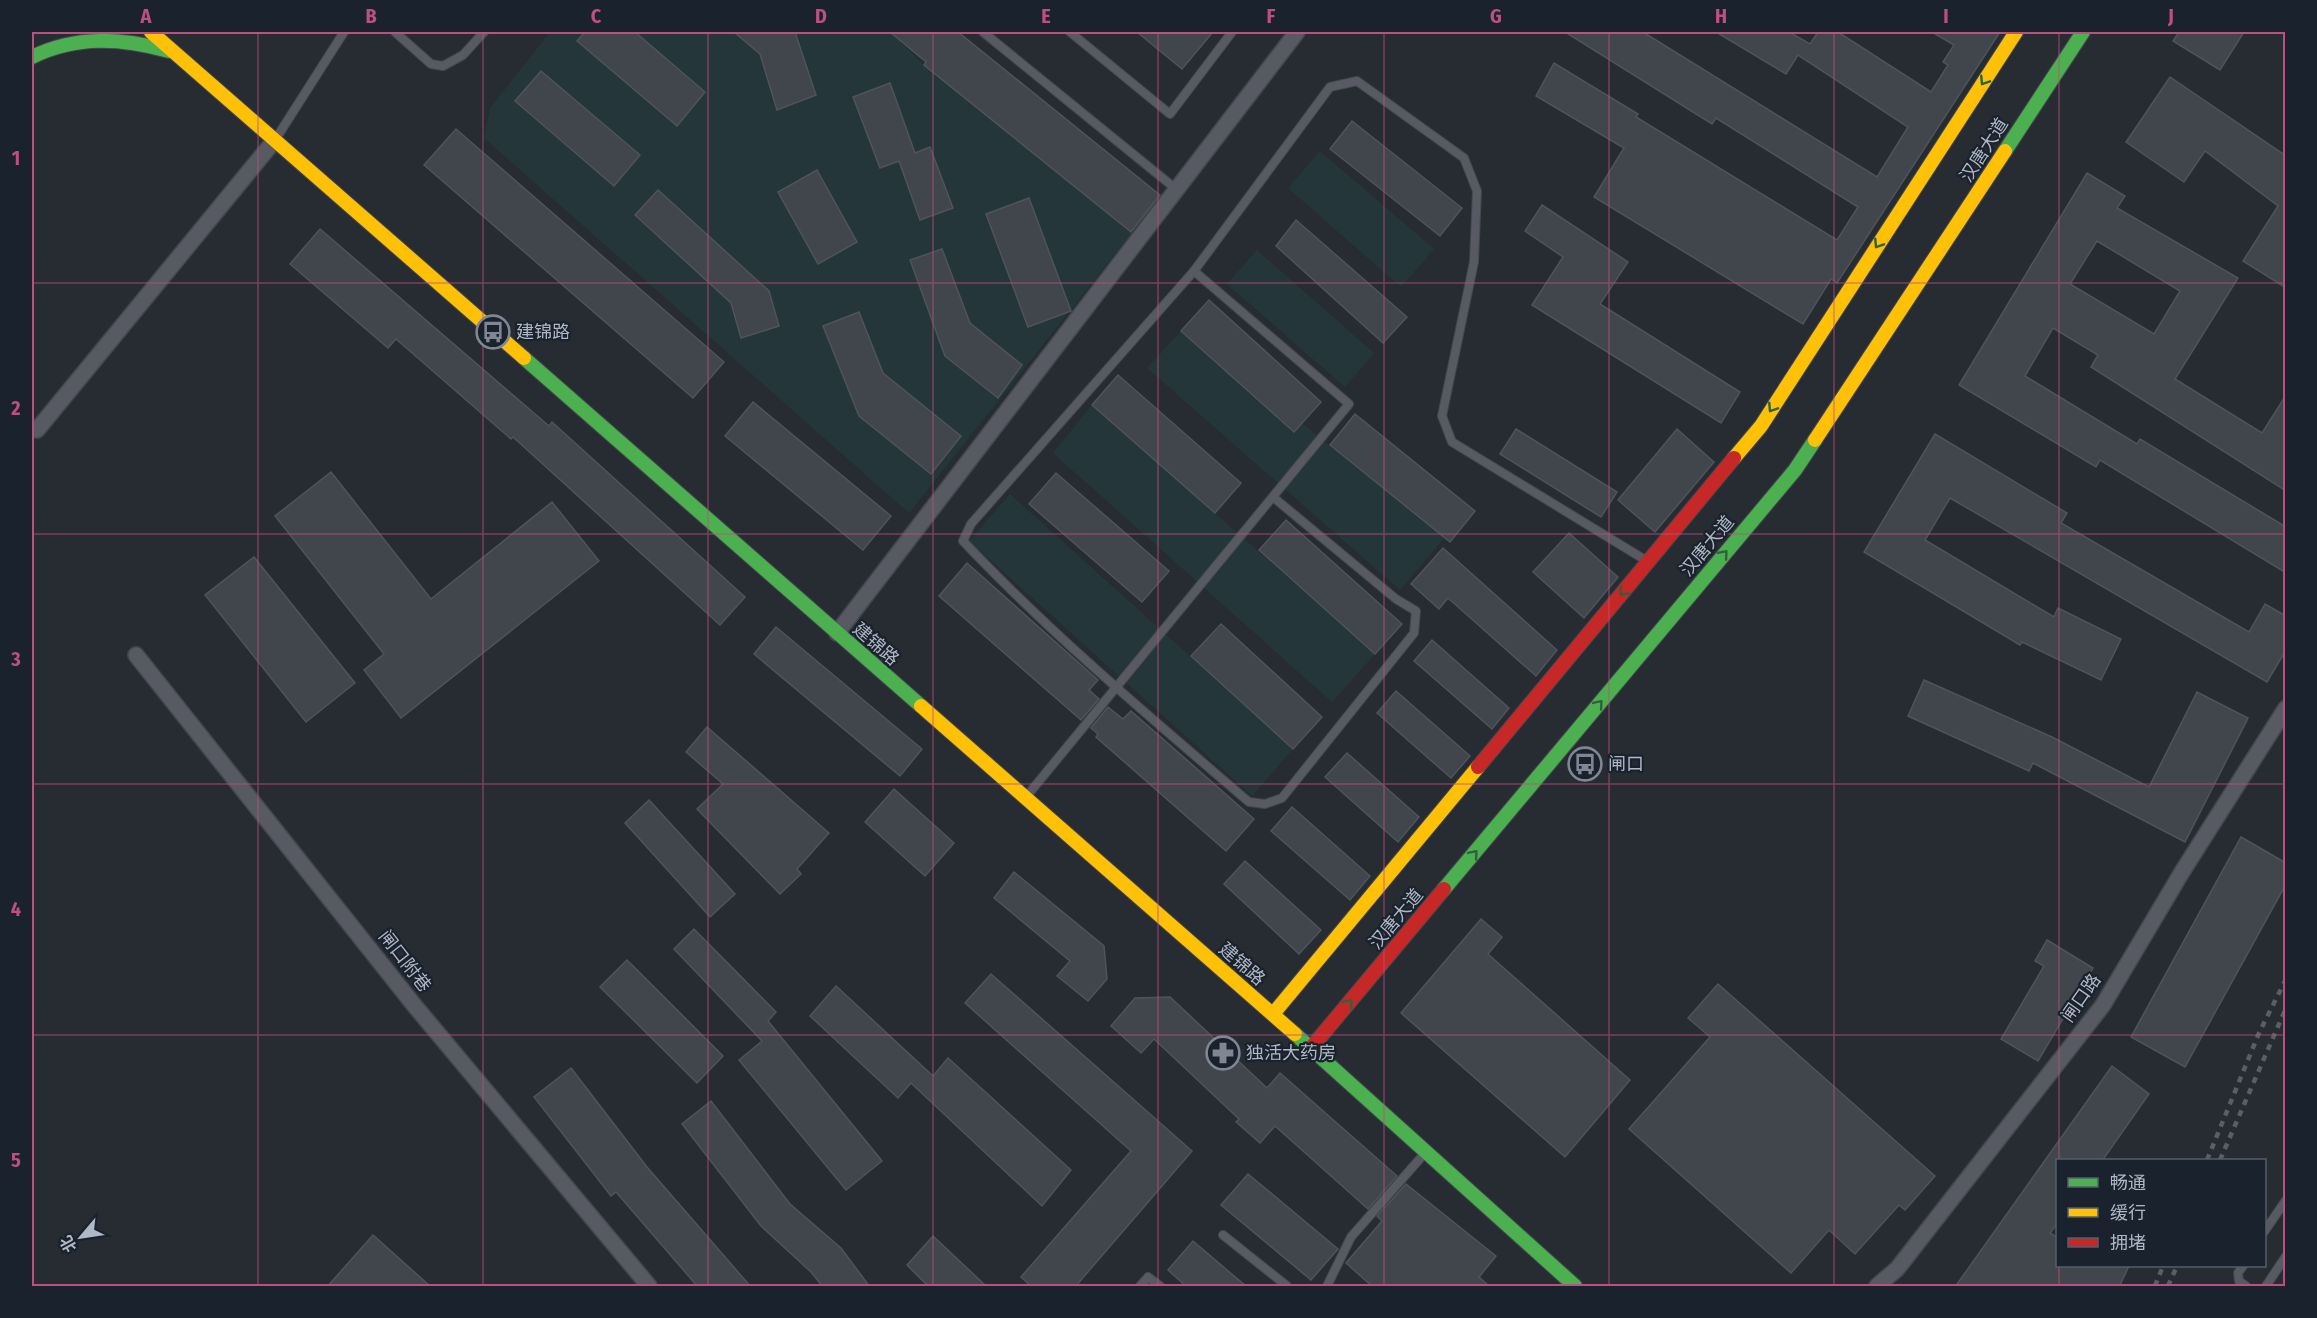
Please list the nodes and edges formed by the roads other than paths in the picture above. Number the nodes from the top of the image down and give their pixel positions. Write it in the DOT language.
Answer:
graph roads {
  1 [pos="151,32"];
  2 [pos="157,32"];
  3 [pos="344,32"];
  4 [pos="395,32"];
  5 [pos="484,32"];
  6 [pos="983,32"];
  7 [pos="1070,32"];
  8 [pos="1232,32"];
  9 [pos="1297,32"];
  10 [pos="2016,32"];
  11 [pos="2084,32"];
  12 [pos="176,53"];
  13 [pos="32,57"];
  14 [pos="274,141"];
  15 [pos="1176,189"];
  16 [pos="1194,271"];
  17 [pos="37,430"];
  18 [pos="1273,497"];
  19 [pos="1648,562"];
  20 [pos="837,633"];
  21 [pos="136,655"];
  22 [pos="1116,688"];
  23 [pos="2286,708"];
  24 [pos="1025,798"];
  25 [pos="1273,1014"];
  26 [pos="1311,1048"];
  27 [pos="1426,1152"];
  28 [pos="2286,1200"];
  29 [pos="2266,1230"];
  30 [pos="1223,1235"];
  31 [pos="2286,1256"];
  32 [pos="2242,1267"];
  33 [pos="649,1287"];
  34 [pos="1140,1287"];
  35 [pos="1160,1287"];
  36 [pos="1287,1287"];
  37 [pos="1327,1287"];
  38 [pos="1575,1287"];
  39 [pos="1877,1287"];
  40 [pos="2247,1287"];
  41 [pos="2266,1287"];
  1 -- 12 [label="main road, 建锦路"];
  2 -- 12 [label="main road"];
  3 -- 14 [label="lane"];
  4 -- 5 [label="lane"];
  6 -- 15 [label="lane"];
  7 -- 8 [label="lane"];
  9 -- 15 [label="street"];
  10 -- 19 [label="main road, 汉唐大道, one-way"];
  26 -- 11 [label="main road, 汉唐大道, one-way"];
  12 -- 13 [label="main road"];
  12 -- 14 [label="main road, 建锦路"];
  14 -- 17 [label="street"];
  14 -- 20 [label="main road, 建锦路"];
  15 -- 20 [label="street"];
  16 -- 18 [label="lane"];
  16 -- 19 [label="lane"];
  16 -- 22 [label="lane"];
  18 -- 22 [label="lane"];
  18 -- 22 [label="lane"];
  19 -- 25 [label="main road, 汉唐大道, one-way"];
  20 -- 24 [label="main road, 建锦路"];
  21 -- 33 [label="street, 闸口附巷"];
  22 -- 24 [label="lane"];
  23 -- 39 [label="street, 闸口路"];
  24 -- 25 [label="main road, 建锦路"];
  25 -- 26 [label="main road, 建锦路"];
  26 -- 27 [label="main road, 建锦路"];
  27 -- 37 [label="lane"];
  27 -- 38 [label="main road, 建锦路"];
  28 -- 29 [label="lane"];
  30 -- 36 [label="lane"];
  31 -- 41 [label="lane"];
  32 -- 40 [label="lane"];
  34 -- 35 [label="lane"];
}
